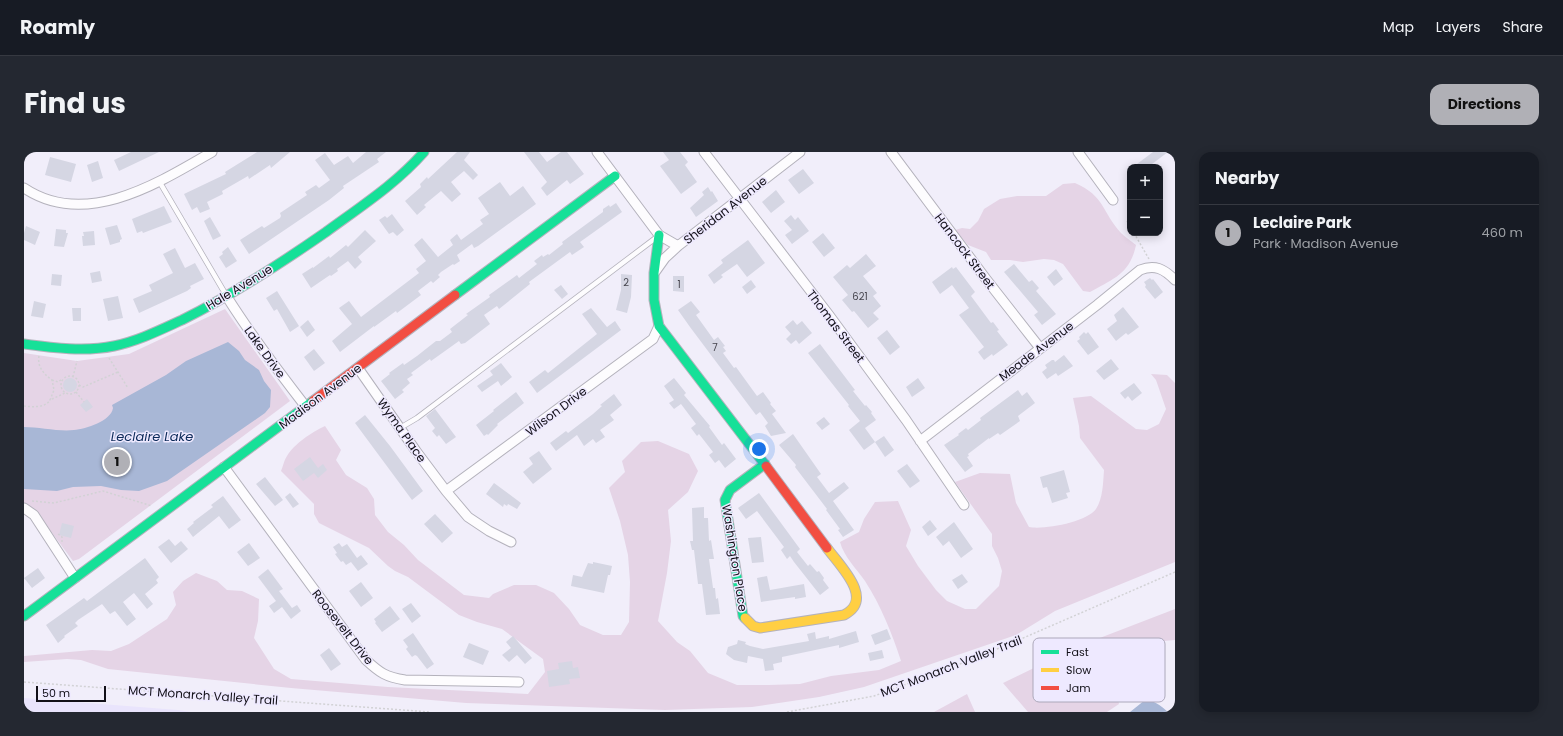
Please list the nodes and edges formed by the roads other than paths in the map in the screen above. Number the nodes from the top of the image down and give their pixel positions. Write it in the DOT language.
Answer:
graph roads {
  1 [pos="212,152"];
  2 [pos="424,152"];
  3 [pos="597,152"];
  4 [pos="704,152"];
  5 [pos="800,152"];
  6 [pos="891,152"];
  7 [pos="1078,152"];
  8 [pos="615,176"];
  9 [pos="159,181"];
  10 [pos="24,188"];
  11 [pos="739,199"];
  12 [pos="1113,200"];
  13 [pos="659,235"];
  14 [pos="678,246"];
  15 [pos="654,273"];
  16 [pos="1175,280"];
  17 [pos="227,297"];
  18 [pos="659,326"];
  19 [pos="24,344"];
  20 [pos="1040,348"];
  21 [pos="358,368"];
  22 [pos="306,407"];
  23 [pos="400,428"];
  24 [pos="920,441"];
  25 [pos="765,464"];
  26 [pos="224,468"];
  27 [pos="446,491"];
  28 [pos="28,504"];
  29 [pos="964,505"];
  30 [pos="511,542"];
  31 [pos="76,578"];
  32 [pos="24,616"];
  33 [pos="519,682"];
  1 -- 9 [label="street"];
  2 -- 17 [label="street, Hale Avenue"];
  3 -- 8 [label="street"];
  4 -- 11 [label="street, Thomas Street"];
  5 -- 11 [label="street, Sheridan Avenue"];
  6 -- 20 [label="street, Hancock Street"];
  7 -- 12 [label="street"];
  8 -- 13 [label="street"];
  8 -- 21 [label="street, Madison Avenue"];
  9 -- 10 [label="street"];
  9 -- 17 [label="lane"];
  11 -- 14 [label="street, Sheridan Avenue"];
  11 -- 24 [label="street, Thomas Street"];
  13 -- 14 [label="street"];
  13 -- 15 [label="street, Washington Place"];
  13 -- 23 [label="lane"];
  14 -- 15 [label="street, Sheridan Avenue"];
  15 -- 18 [label="street, Washington Place"];
  16 -- 20 [label="street, Meade Avenue"];
  17 -- 19 [label="street, Hale Avenue"];
  17 -- 22 [label="street, Lake Drive"];
  18 -- 25 [label="street, Washington Place"];
  18 -- 27 [label="street, Wilson Drive"];
  20 -- 24 [label="street, Meade Avenue"];
  21 -- 22 [label="street, Madison Avenue"];
  21 -- 23 [label="street, Wyma Place"];
  22 -- 26 [label="street, Madison Avenue"];
  23 -- 27 [label="street, Wyma Place"];
  24 -- 29 [label="street, Thomas Street"];
  25 -- 25 [label="street, Washington Place"];
  26 -- 31 [label="street, Madison Avenue"];
  26 -- 33 [label="street, Roosevelt Drive"];
  27 -- 30 [label="street, Wyma Place"];
  28 -- 31 [label="street"];
  31 -- 32 [label="street, Madison Avenue"];
}
